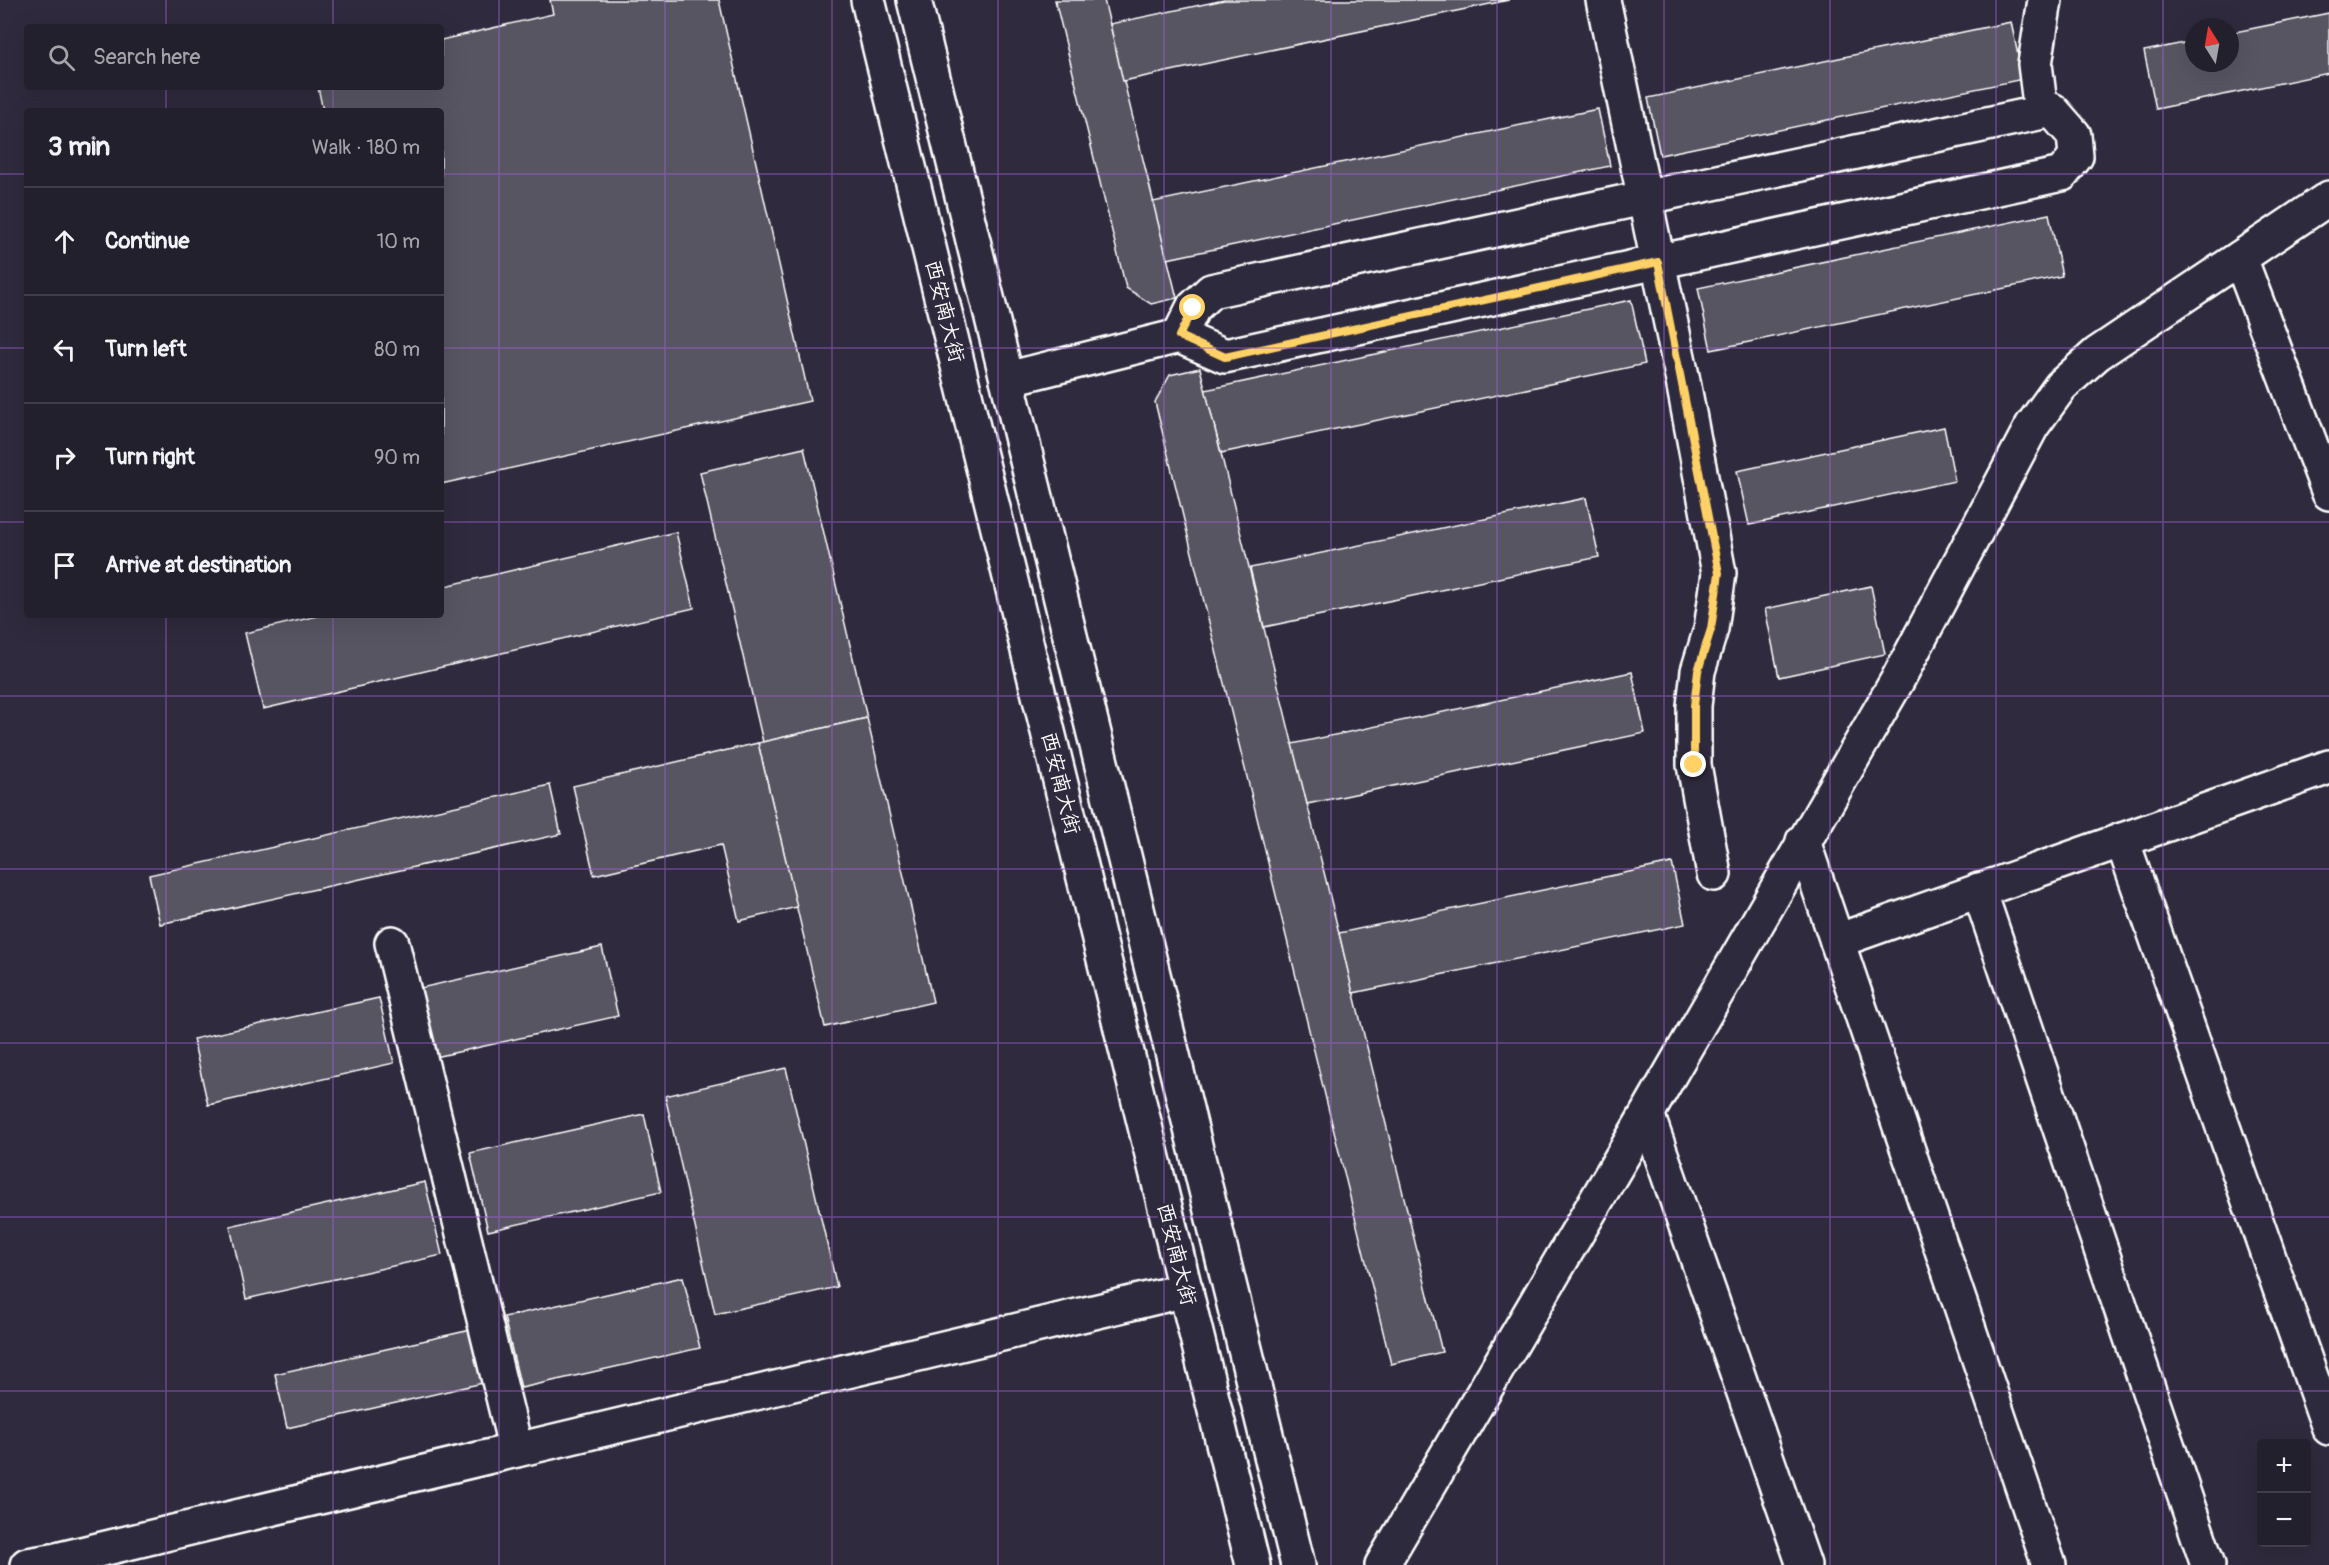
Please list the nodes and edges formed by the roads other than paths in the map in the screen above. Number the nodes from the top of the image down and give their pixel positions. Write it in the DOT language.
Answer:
graph roads {
  1 [pos="868,0"];
  2 [pos="914,0"];
  3 [pos="1603,0"];
  4 [pos="2045,0"];
  5 [pos="2041,112"];
  6 [pos="1644,198"];
  7 [pos="2329,198"];
  8 [pos="2240,258"];
  9 [pos="1658,262"];
  10 [pos="1179,336"];
  11 [pos="1007,379"];
  12 [pos="2329,493"];
  13 [pos="2329,767"];
  14 [pos="2122,840"];
  15 [pos="1803,841"];
  16 [pos="1714,874"];
  17 [pos="1979,890"];
  18 [pos="1837,941"];
  19 [pos="392,943"];
  20 [pos="1647,1114"];
  21 [pos="1186,1290"];
  22 [pos="2329,1428"];
  23 [pos="516,1450"];
  24 [pos="27,1565"];
  25 [pos="1254,1565"];
  26 [pos="1298,1565"];
  27 [pos="1382,1565"];
  28 [pos="1804,1565"];
  29 [pos="2049,1565"];
  30 [pos="2208,1565"];
  1 -- 21 [label="main road, 西安南大街"];
  2 -- 11 [label="main road, 西安南大街"];
  3 -- 6 [label="main road"];
  4 -- 5 [label="main road"];
  5 -- 6 [label="main road"];
  5 -- 9 [label="main road"];
  6 -- 9 [label="main road"];
  6 -- 10 [label="main road"];
  7 -- 8 [label="main road"];
  8 -- 12 [label="main road"];
  8 -- 15 [label="main road"];
  9 -- 10 [label="main road"];
  9 -- 16 [label="main road"];
  10 -- 11 [label="main road"];
  11 -- 26 [label="main road, 西安南大街"];
  13 -- 14 [label="main road"];
  14 -- 17 [label="main road"];
  14 -- 22 [label="main road"];
  15 -- 18 [label="main road"];
  15 -- 20 [label="main road"];
  17 -- 18 [label="main road"];
  17 -- 30 [label="main road"];
  18 -- 29 [label="main road"];
  19 -- 23 [label="main road"];
  20 -- 27 [label="main road"];
  20 -- 28 [label="main road"];
  21 -- 23 [label="main road"];
  21 -- 25 [label="main road, 西安南大街"];
  23 -- 24 [label="main road"];
}
